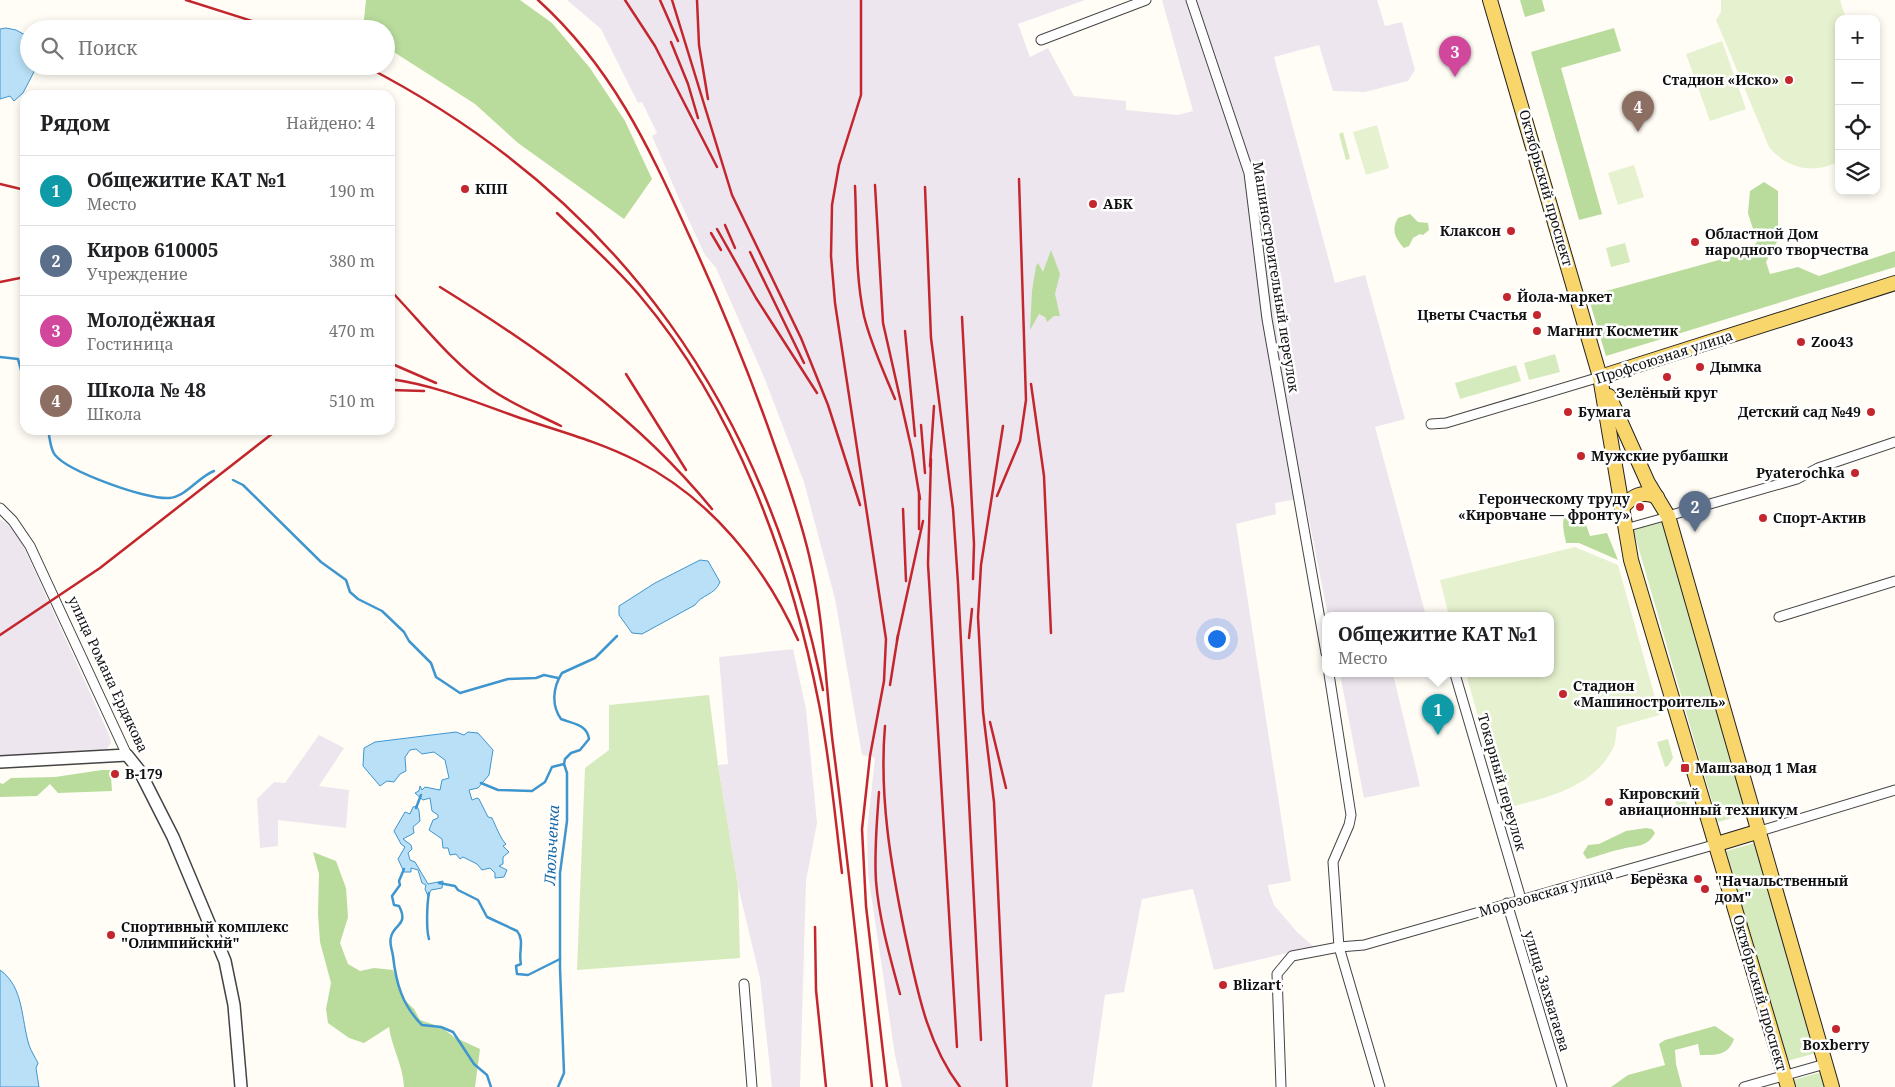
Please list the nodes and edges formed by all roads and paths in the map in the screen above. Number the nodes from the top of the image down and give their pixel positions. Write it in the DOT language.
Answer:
graph roads {
  1 [pos="1146,0"];
  2 [pos="1192,0"];
  3 [pos="1490,0"];
  4 [pos="1041,40"];
  5 [pos="1895,283"];
  6 [pos="1600,377"];
  7 [pos="1431,424"];
  8 [pos="1895,442"];
  9 [pos="1656,497"];
  10 [pos="0,508"];
  11 [pos="1622,508"];
  12 [pos="1668,516"];
  13 [pos="1625,528"];
  14 [pos="1895,581"];
  15 [pos="1779,617"];
  16 [pos="1322,630"];
  17 [pos="1329,677"];
  18 [pos="1456,677"];
  19 [pos="127,755"];
  20 [pos="0,762"];
  21 [pos="1895,790"];
  22 [pos="1760,831"];
  23 [pos="1717,844"];
  24 [pos="1522,899"];
  25 [pos="1507,903"];
  26 [pos="1339,947"];
  27 [pos="744,984"];
  28 [pos="1825,1064"];
  29 [pos="1786,1081"];
  30 [pos="241,1087"];
  31 [pos="752,1087"];
  32 [pos="1282,1087"];
  33 [pos="1380,1087"];
  34 [pos="1562,1087"];
  35 [pos="1744,1087"];
  36 [pos="1832,1087"];
  1 -- 4 [label="street"];
  2 -- 16 [label="street, Машиностроительный переулок"];
  3 -- 6 [label="main road, Октябрьский проспект"];
  5 -- 6 [label="main road, Профсоюзная улица"];
  6 -- 7 [label="street, Профсоюзная улица"];
  6 -- 9 [label="main road, Октябрьский проспект"];
  6 -- 11 [label="main road, Октябрьский проспект"];
  8 -- 12 [label="street"];
  9 -- 11 [label="main road"];
  9 -- 12 [label="main road, Октябрьский проспект"];
  10 -- 19 [label="street, улица Романа Ердякова"];
  11 -- 13 [label="main road, Октябрьский проспект"];
  12 -- 13 [label="street"];
  12 -- 22 [label="main road, Октябрьский проспект"];
  13 -- 23 [label="main road, Октябрьский проспект"];
  14 -- 15 [label="street"];
  17 -- 26 [label="street"];
  18 -- 24 [label="street, Токарный переулок"];
  19 -- 20 [label="street"];
  19 -- 30 [label="street, улица Романа Ердякова"];
  21 -- 22 [label="street, Морозовская улица"];
  22 -- 23 [label="main road, Морозовская улица"];
  22 -- 28 [label="main road, Октябрьский проспект"];
  23 -- 24 [label="street, Морозовская улица"];
  23 -- 29 [label="main road, Октябрьский проспект"];
  24 -- 25 [label="street, Морозовская улица"];
  25 -- 26 [label="street, Морозовская улица"];
  25 -- 34 [label="street, улица Захватаева"];
  26 -- 32 [label="street, Морозовская улица"];
  26 -- 33 [label="street"];
  27 -- 31 [label="street"];
  28 -- 29 [label="street"];
  28 -- 36 [label="main road, Октябрьский проспект"];
  29 -- 35 [label="street"];
}
